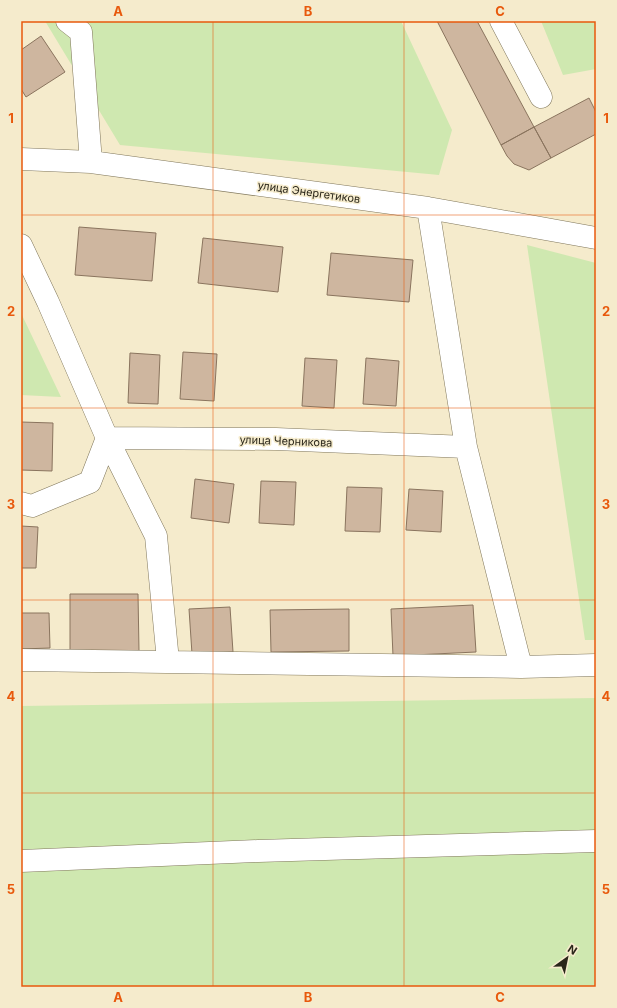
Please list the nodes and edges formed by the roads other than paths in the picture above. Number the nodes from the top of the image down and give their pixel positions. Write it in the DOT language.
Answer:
graph roads {
  1 [pos="67,21"];
  2 [pos="501,21"];
  3 [pos="541,97"];
  4 [pos="21,158"];
  5 [pos="91,162"];
  6 [pos="428,208"];
  7 [pos="596,238"];
  8 [pos="21,245"];
  9 [pos="107,438"];
  10 [pos="466,447"];
  11 [pos="21,503"];
  12 [pos="21,660"];
  13 [pos="168,661"];
  14 [pos="596,665"];
  15 [pos="521,667"];
  16 [pos="596,841"];
  17 [pos="21,861"];
  1 -- 5 [label="street"];
  2 -- 3 [label="street"];
  4 -- 5 [label="street, улица Энергетиков"];
  5 -- 6 [label="street, улица Энергетиков"];
  6 -- 7 [label="street, улица Энергетиков"];
  6 -- 10 [label="street"];
  8 -- 9 [label="street"];
  9 -- 10 [label="street, улица Черникова"];
  9 -- 11 [label="street"];
  9 -- 13 [label="street"];
  10 -- 15 [label="street"];
  12 -- 13 [label="street"];
  13 -- 15 [label="street"];
  14 -- 15 [label="street"];
  16 -- 17 [label="street"];
}
